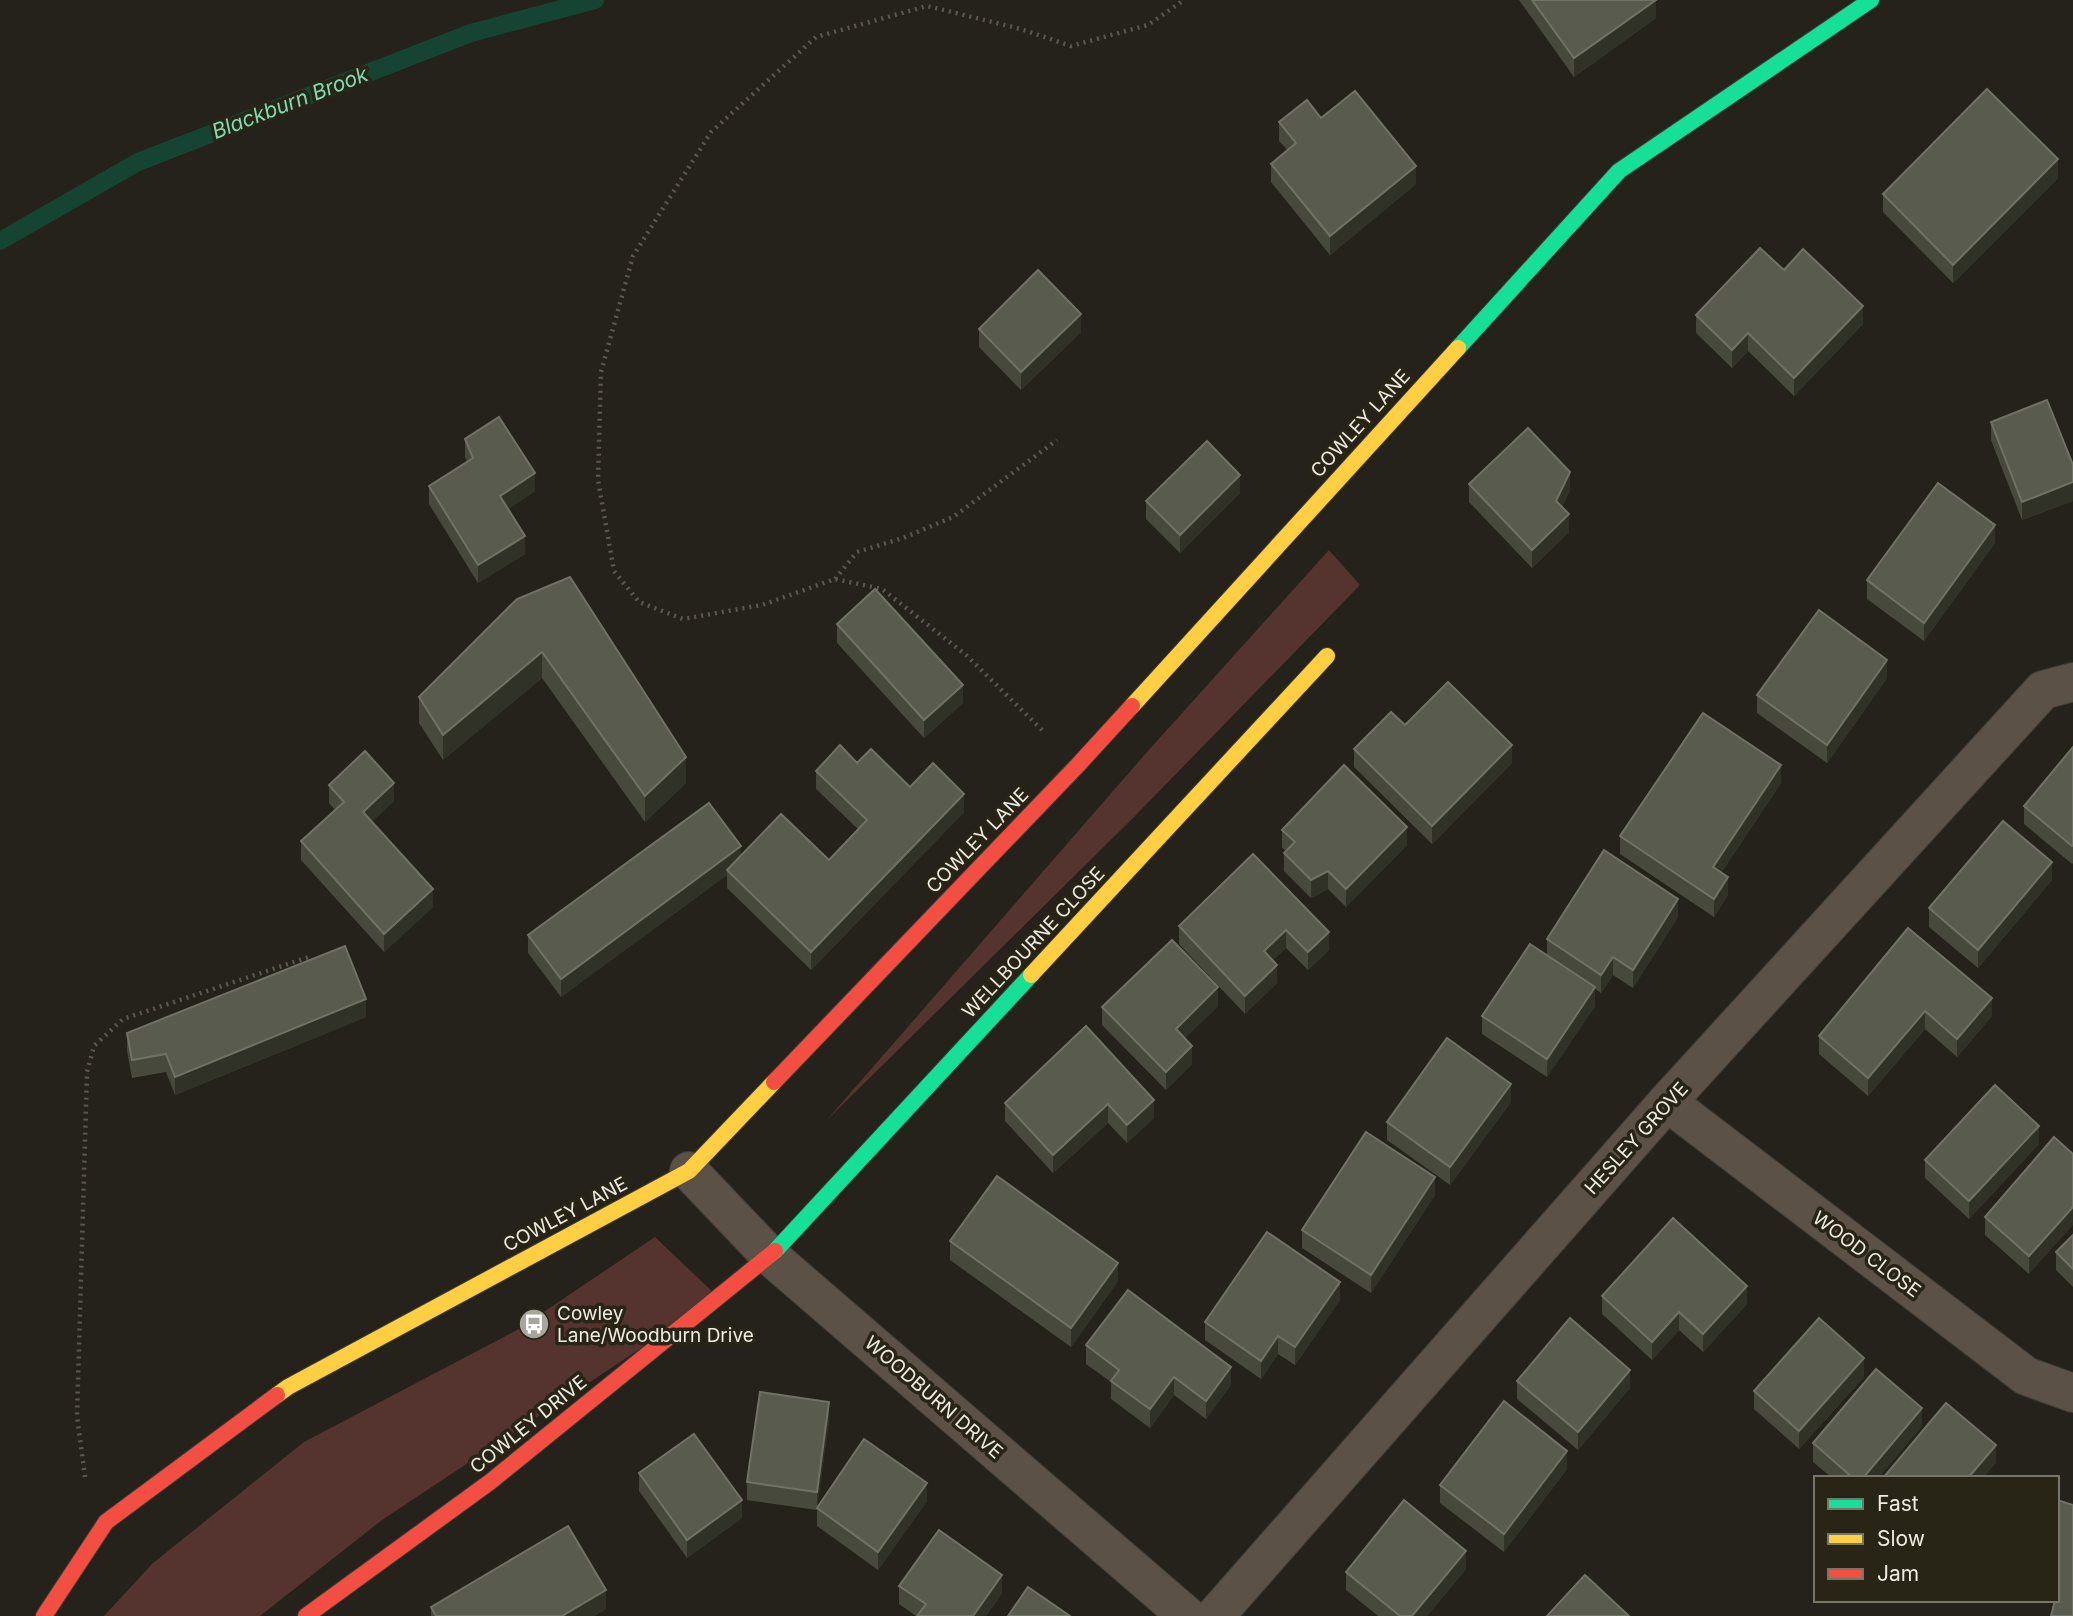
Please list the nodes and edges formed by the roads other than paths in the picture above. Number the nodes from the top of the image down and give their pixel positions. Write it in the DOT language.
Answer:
graph roads {
  1 [pos="1871,0"];
  2 [pos="1327,656"];
  3 [pos="2073,681"];
  4 [pos="1667,1102"];
  5 [pos="689,1171"];
  6 [pos="770,1256"];
  7 [pos="2073,1393"];
  8 [pos="44,1616"];
  9 [pos="306,1616"];
  10 [pos="1187,1616"];
  11 [pos="1215,1616"];
  1 -- 5 [label="main road, COWLEY LANE"];
  2 -- 6 [label="main road, WELLBOURNE CLOSE"];
  3 -- 4 [label="street, HESLEY GROVE"];
  4 -- 7 [label="street, WOOD CLOSE"];
  4 -- 11 [label="street, HESLEY GROVE"];
  5 -- 6 [label="street, WOODBURN DRIVE"];
  5 -- 8 [label="main road, COWLEY LANE"];
  6 -- 9 [label="main road, COWLEY DRIVE"];
  6 -- 10 [label="street, WOODBURN DRIVE"];
}
